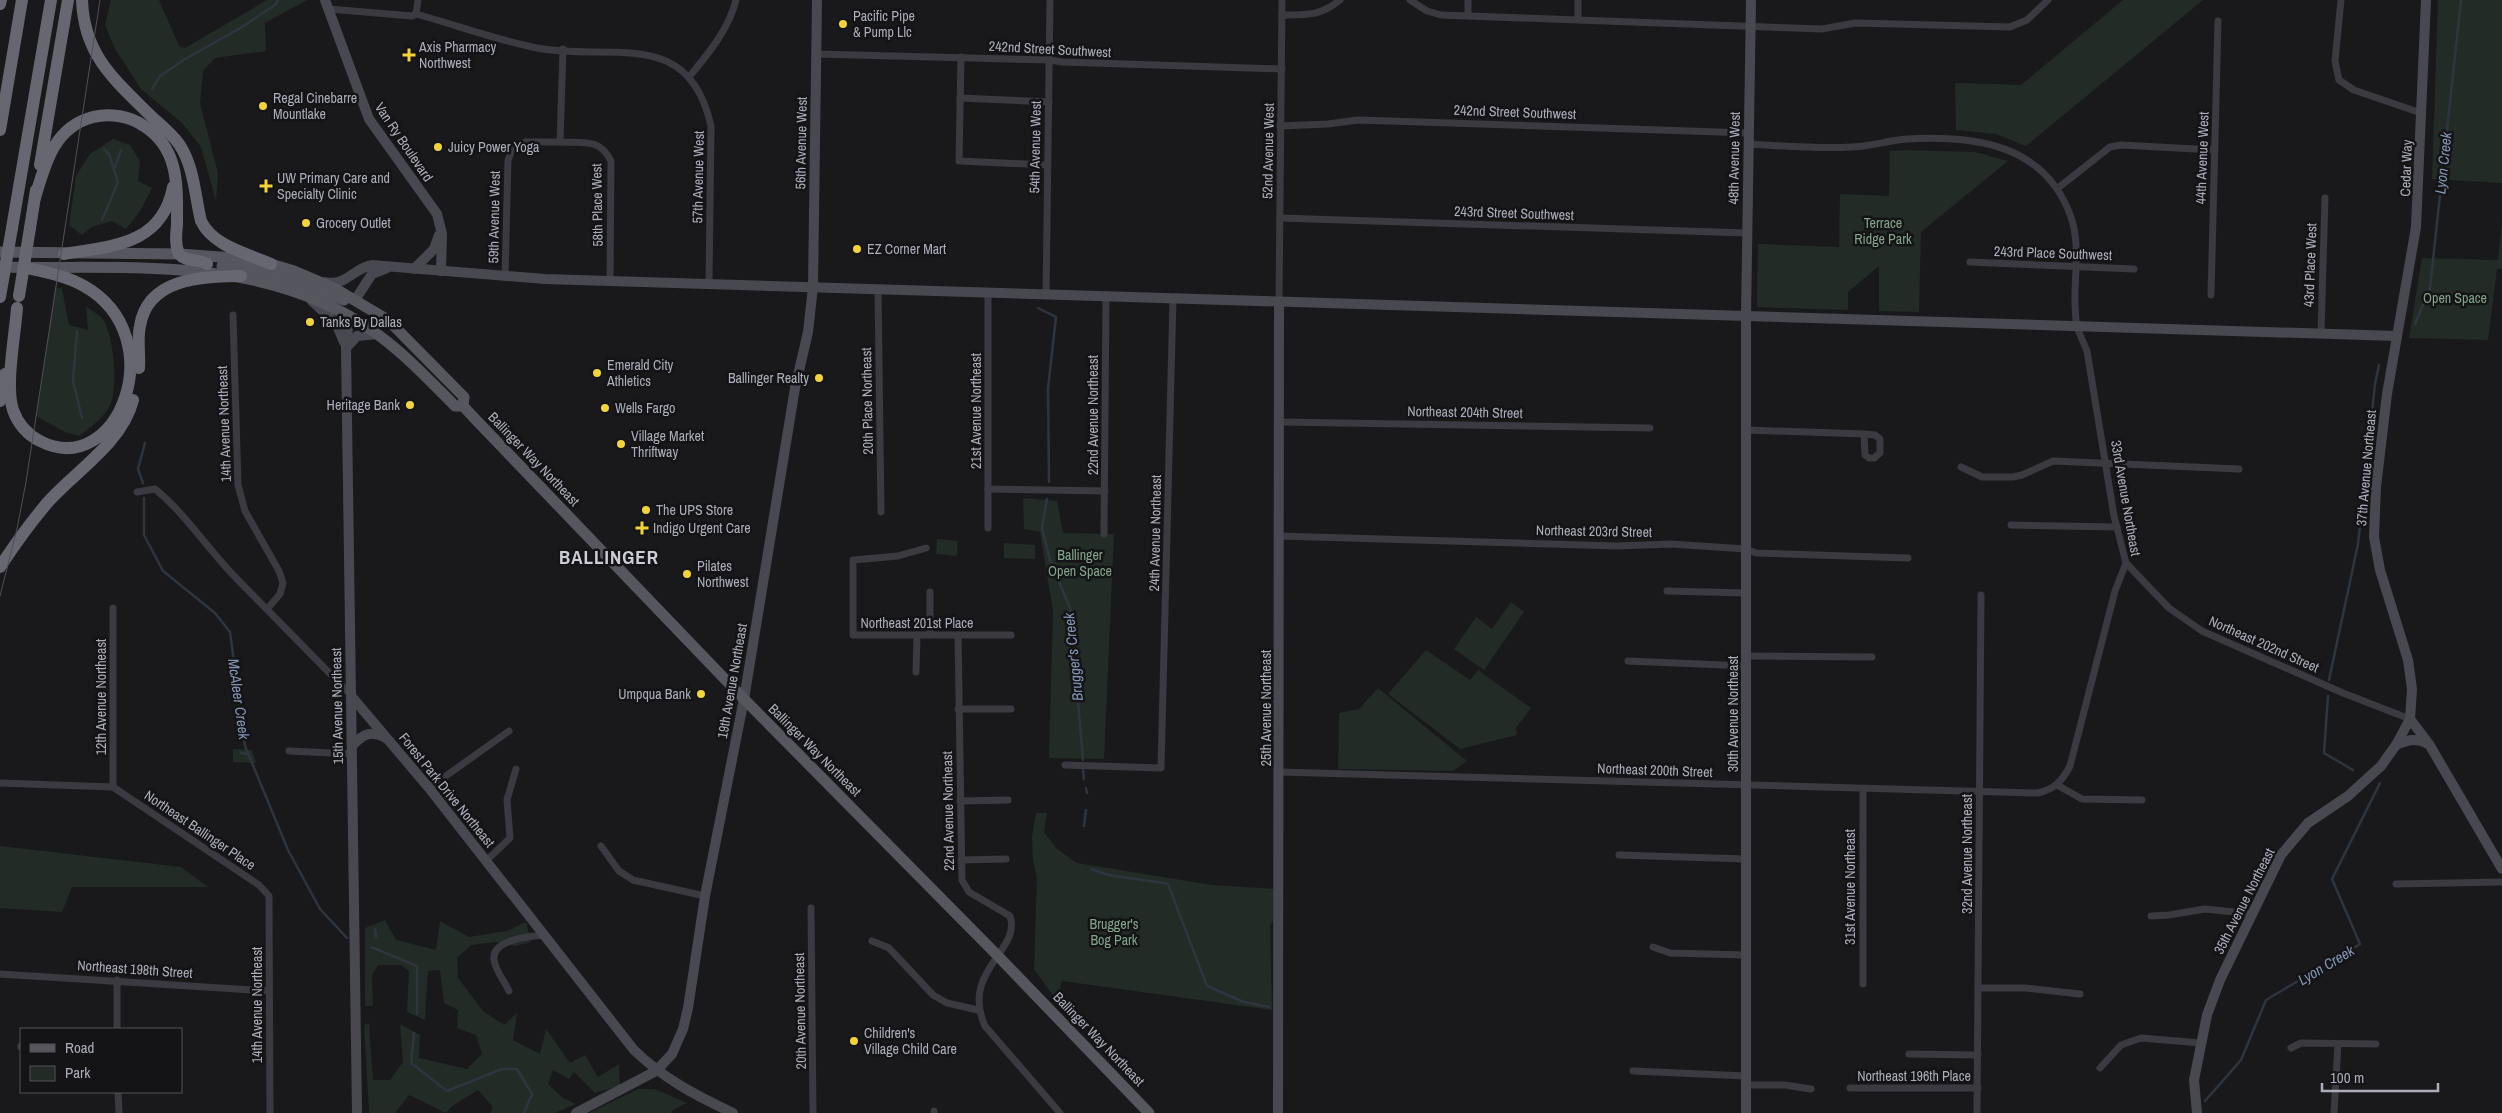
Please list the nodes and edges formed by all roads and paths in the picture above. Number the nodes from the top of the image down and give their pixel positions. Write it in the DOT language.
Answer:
graph roads {
  1 [pos="1,0"];
  2 [pos="22,0"];
  3 [pos="51,0"];
  4 [pos="68,0"];
  5 [pos="82,0"];
  6 [pos="418,0"];
  7 [pos="736,0"];
  8 [pos="817,0"];
  9 [pos="1050,0"];
  10 [pos="1282,0"];
  11 [pos="1340,0"];
  12 [pos="1410,0"];
  13 [pos="1468,0"];
  14 [pos="1578,0"];
  15 [pos="1751,0"];
  16 [pos="2048,0"];
  17 [pos="2341,0"];
  18 [pos="2426,0"];
  19 [pos="0,4"];
  20 [pos="327,5"];
  21 [pos="416,14"];
  22 [pos="1282,15"];
  23 [pos="1468,15"];
  24 [pos="1578,19"];
  25 [pos="2218,21"];
  26 [pos="1750,26"];
  27 [pos="563,49"];
  28 [pos="816,54"];
  29 [pos="962,58"];
  30 [pos="1050,60"];
  31 [pos="1282,69"];
  32 [pos="689,77"];
  33 [pos="960,98"];
  34 [pos="1049,102"];
  35 [pos="2421,113"];
  36 [pos="1280,126"];
  37 [pos="0,130"];
  38 [pos="1749,139"];
  39 [pos="560,142"];
  40 [pos="2214,150"];
  41 [pos="168,152"];
  42 [pos="1047,165"];
  43 [pos="2058,188"];
  44 [pos="35,198"];
  45 [pos="2325,198"];
  46 [pos="1280,218"];
  47 [pos="441,227"];
  48 [pos="1747,233"];
  49 [pos="0,252"];
  50 [pos="64,254"];
  51 [pos="179,254"];
  52 [pos="1970,262"];
  53 [pos="207,264"];
  54 [pos="271,264"];
  55 [pos="2076,266"];
  56 [pos="0,267"];
  57 [pos="26,268"];
  58 [pos="392,268"];
  59 [pos="134,269"];
  60 [pos="414,269"];
  61 [pos="2134,269"];
  62 [pos="441,271"];
  63 [pos="241,276"];
  64 [pos="505,277"];
  65 [pos="319,281"];
  66 [pos="610,281"];
  67 [pos="709,283"];
  68 [pos="813,287"];
  69 [pos="878,290"];
  70 [pos="988,293"];
  71 [pos="304,294"];
  72 [pos="1046,295"];
  73 [pos="2211,296"];
  74 [pos="1106,297"];
  75 [pos="0,298"];
  76 [pos="1173,299"];
  77 [pos="355,300"];
  78 [pos="18,302"];
  79 [pos="1279,302"];
  80 [pos="232,315"];
  81 [pos="350,316"];
  82 [pos="1746,316"];
  83 [pos="2077,326"];
  84 [pos="2321,333"];
  85 [pos="377,334"];
  86 [pos="2397,336"];
  87 [pos="346,348"];
  88 [pos="418,350"];
  89 [pos="0,402"];
  90 [pos="463,406"];
  91 [pos="1280,422"];
  92 [pos="1650,428"];
  93 [pos="1746,430"];
  94 [pos="1864,434"];
  95 [pos="2107,463"];
  96 [pos="1961,467"];
  97 [pos="2239,469"];
  98 [pos="988,489"];
  99 [pos="1104,491"];
  100 [pos="137,492"];
  101 [pos="881,512"];
  102 [pos="2011,525"];
  103 [pos="2117,527"];
  104 [pos="988,528"];
  105 [pos="1104,534"];
  106 [pos="1279,536"];
  107 [pos="926,548"];
  108 [pos="1746,549"];
  109 [pos="1908,558"];
  110 [pos="2126,563"];
  111 [pos="0,567"];
  112 [pos="930,592"];
  113 [pos="1667,592"];
  114 [pos="1746,593"];
  115 [pos="1981,595"];
  116 [pos="114,608"];
  117 [pos="268,608"];
  118 [pos="958,635"];
  119 [pos="1011,635"];
  120 [pos="917,636"];
  121 [pos="930,636"];
  122 [pos="1872,657"];
  123 [pos="1628,661"];
  124 [pos="1747,661"];
  125 [pos="916,672"];
  126 [pos="352,697"];
  127 [pos="744,699"];
  128 [pos="958,709"];
  129 [pos="1011,709"];
  130 [pos="2410,719"];
  131 [pos="509,731"];
  132 [pos="389,740"];
  133 [pos="2429,744"];
  134 [pos="2396,745"];
  135 [pos="352,750"];
  136 [pos="288,751"];
  137 [pos="1065,765"];
  138 [pos="516,770"];
  139 [pos="1279,772"];
  140 [pos="0,783"];
  141 [pos="1746,785"];
  142 [pos="2057,785"];
  143 [pos="113,787"];
  144 [pos="430,788"];
  145 [pos="1863,789"];
  146 [pos="1980,792"];
  147 [pos="1008,800"];
  148 [pos="2142,800"];
  149 [pos="960,801"];
  150 [pos="601,846"];
  151 [pos="1619,855"];
  152 [pos="1006,859"];
  153 [pos="1745,859"];
  154 [pos="961,860"];
  155 [pos="486,861"];
  156 [pos="2502,869"];
  157 [pos="2502,882"];
  158 [pos="2396,884"];
  159 [pos="269,896"];
  160 [pos="705,896"];
  161 [pos="811,908"];
  162 [pos="2253,914"];
  163 [pos="2151,916"];
  164 [pos="545,936"];
  165 [pos="872,941"];
  166 [pos="1653,947"];
  167 [pos="997,955"];
  168 [pos="1745,955"];
  169 [pos="0,974"];
  170 [pos="117,980"];
  171 [pos="1863,984"];
  172 [pos="1978,988"];
  173 [pos="268,991"];
  174 [pos="509,992"];
  175 [pos="2080,994"];
  176 [pos="978,1010"];
  177 [pos="117,1028"];
  178 [pos="2201,1043"];
  179 [pos="2338,1044"];
  180 [pos="2376,1044"];
  181 [pos="2291,1048"];
  182 [pos="1909,1054"];
  183 [pos="1978,1055"];
  184 [pos="2100,1068"];
  185 [pos="656,1071"];
  186 [pos="1633,1071"];
  187 [pos="1746,1081"];
  188 [pos="1850,1088"];
  189 [pos="1978,1088"];
  190 [pos="1811,1089"];
  191 [pos="118,1093"];
  192 [pos="118,1113"];
  193 [pos="270,1113"];
  194 [pos="357,1113"];
  195 [pos="576,1113"];
  196 [pos="733,1113"];
  197 [pos="814,1113"];
  198 [pos="1060,1113"];
  199 [pos="1149,1113"];
  200 [pos="1278,1113"];
  201 [pos="1746,1113"];
  202 [pos="1977,1113"];
  203 [pos="2197,1113"];
  204 [pos="2334,1113"];
  1 -- 19 [label="highway"];
  2 -- 37 [label="highway"];
  3 -- 75 [label="highway, bridge"];
  4 -- 44 [label="highway"];
  5 -- 54 [label="highway"];
  6 -- 21 [label="street"];
  7 -- 32 [label="street"];
  8 -- 28 [label="street, 56th Avenue West"];
  9 -- 30 [label="street, 54th Avenue West"];
  10 -- 22 [label="street, 52nd Avenue West"];
  11 -- 22 [label="street"];
  12 -- 23 [label="street"];
  13 -- 23 [label="street"];
  14 -- 24 [label="street"];
  15 -- 26 [label="street, 48th Avenue West"];
  16 -- 26 [label="street"];
  17 -- 35 [label="street"];
  18 -- 35 [label="street, Cedar Way"];
  20 -- 21 [label="street"];
  20 -- 47 [label="street, Van Ry Boulevard"];
  21 -- 27 [label="street"];
  22 -- 31 [label="street, 52nd Avenue West"];
  23 -- 24 [label="street"];
  24 -- 26 [label="street"];
  25 -- 40 [label="street, 44th Avenue West"];
  26 -- 38 [label="street, 48th Avenue West"];
  27 -- 32 [label="street"];
  27 -- 39 [label="street"];
  28 -- 29 [label="street, 242nd Street Southwest"];
  28 -- 68 [label="street, 56th Avenue West"];
  29 -- 30 [label="street, 242nd Street Southwest"];
  29 -- 33 [label="street"];
  30 -- 31 [label="street, 242nd Street Southwest"];
  30 -- 34 [label="street, 54th Avenue West"];
  31 -- 36 [label="street, 52nd Avenue West"];
  32 -- 67 [label="street, 57th Avenue West"];
  33 -- 34 [label="street"];
  33 -- 42 [label="street"];
  34 -- 42 [label="street, 54th Avenue West"];
  35 -- 86 [label="street, Cedar Way"];
  36 -- 38 [label="street, 242nd Street Southwest"];
  36 -- 46 [label="street, 52nd Avenue West"];
  38 -- 43 [label="street, 242nd Street Southwest"];
  38 -- 48 [label="street, 48th Avenue West"];
  39 -- 64 [label="street, 59th Avenue West"];
  39 -- 66 [label="street, 58th Place West"];
  40 -- 43 [label="street"];
  40 -- 73 [label="street, 44th Avenue West"];
  41 -- 44 [label="highway"];
  41 -- 50 [label="highway"];
  41 -- 51 [label="highway"];
  42 -- 72 [label="street, 54th Avenue West"];
  43 -- 55 [label="street"];
  44 -- 78 [label="highway, bridge"];
  45 -- 84 [label="street, 43rd Place West"];
  46 -- 48 [label="street, 243rd Street Southwest"];
  46 -- 79 [label="street, 52nd Avenue West"];
  47 -- 60 [label="street"];
  47 -- 62 [label="street, Van Ry Boulevard"];
  48 -- 82 [label="street, 48th Avenue West"];
  49 -- 50 [label="main road, Ballinger Way Northeast"];
  50 -- 51 [label="main road, Ballinger Way Northeast"];
  51 -- 53 [label="highway"];
  51 -- 54 [label="main road, Ballinger Way Northeast"];
  52 -- 55 [label="street, 243rd Place Southwest"];
  53 -- 59 [label="main road"];
  53 -- 77 [label="main road"];
  54 -- 65 [label="main road, Ballinger Way Northeast"];
  55 -- 61 [label="street, 243rd Place Southwest"];
  55 -- 83 [label="street"];
  56 -- 57 [label="main road"];
  57 -- 59 [label="main road"];
  57 -- 78 [label="highway"];
  58 -- 60 [label="street"];
  58 -- 65 [label="street"];
  58 -- 77 [label="street"];
  59 -- 63 [label="main road"];
  60 -- 62 [label="street"];
  62 -- 64 [label="street"];
  63 -- 71 [label="main road"];
  63 -- 111 [label="highway"];
  64 -- 66 [label="street"];
  65 -- 77 [label="main road, Ballinger Way Northeast"];
  66 -- 67 [label="street"];
  67 -- 68 [label="street"];
  68 -- 69 [label="street"];
  68 -- 127 [label="street, 19th Avenue Northeast"];
  69 -- 70 [label="street"];
  69 -- 101 [label="street, 20th Place Northeast"];
  70 -- 72 [label="street"];
  70 -- 98 [label="street, 21st Avenue Northeast"];
  71 -- 81 [label="main road"];
  71 -- 87 [label="street"];
  72 -- 74 [label="street"];
  74 -- 76 [label="street"];
  74 -- 99 [label="street, 22nd Avenue Northeast"];
  76 -- 79 [label="street"];
  76 -- 137 [label="street, 24th Avenue Northeast"];
  77 -- 81 [label="main road, 15th Avenue Northeast"];
  77 -- 88 [label="main road, Ballinger Way Northeast"];
  78 -- 89 [label="highway"];
  79 -- 82 [label="street"];
  79 -- 91 [label="street, 25th Avenue Northeast"];
  80 -- 117 [label="street, 14th Avenue Northeast"];
  81 -- 85 [label="main road, Ballinger Way Northeast"];
  81 -- 87 [label="street, 15th Avenue Northeast"];
  81 -- 88 [label="main road"];
  82 -- 83 [label="street"];
  82 -- 93 [label="street, 30th Avenue Northeast"];
  83 -- 84 [label="street"];
  83 -- 95 [label="street, 33rd Avenue Northeast"];
  84 -- 86 [label="street"];
  85 -- 87 [label="street"];
  85 -- 90 [label="main road, Ballinger Way Northeast"];
  86 -- 130 [label="street, 37th Avenue Northeast"];
  87 -- 126 [label="street, 15th Avenue Northeast"];
  88 -- 90 [label="main road, Ballinger Way Northeast"];
  90 -- 127 [label="main road, Ballinger Way Northeast"];
  91 -- 92 [label="street, Northeast 204th Street"];
  91 -- 106 [label="street, 25th Avenue Northeast"];
  93 -- 94 [label="street"];
  93 -- 108 [label="street, 30th Avenue Northeast"];
  95 -- 96 [label="street"];
  95 -- 97 [label="street"];
  95 -- 103 [label="street, 33rd Avenue Northeast"];
  98 -- 99 [label="street"];
  98 -- 104 [label="street, 21st Avenue Northeast"];
  99 -- 105 [label="street, 22nd Avenue Northeast"];
  100 -- 117 [label="street, Forest Park Drive Northeast"];
  102 -- 103 [label="street"];
  103 -- 110 [label="street, 33rd Avenue Northeast"];
  106 -- 108 [label="street, Northeast 203rd Street"];
  106 -- 139 [label="street, 25th Avenue Northeast"];
  107 -- 120 [label="street, Northeast 201st Place"];
  108 -- 109 [label="street, Northeast 203rd Street"];
  108 -- 114 [label="street, 30th Avenue Northeast"];
  110 -- 130 [label="street, Northeast 202nd Street"];
  110 -- 142 [label="street, 33rd Avenue Northeast"];
  112 -- 121 [label="street"];
  113 -- 114 [label="street"];
  114 -- 124 [label="street, 30th Avenue Northeast"];
  115 -- 146 [label="street, 32nd Avenue Northeast"];
  116 -- 143 [label="street, 12th Avenue Northeast"];
  117 -- 126 [label="street, Forest Park Drive Northeast"];
  118 -- 119 [label="street, Northeast 201st Place"];
  118 -- 121 [label="street, Northeast 201st Place"];
  118 -- 128 [label="street, 22nd Avenue Northeast"];
  120 -- 121 [label="street, Northeast 201st Place"];
  120 -- 125 [label="street"];
  122 -- 124 [label="street"];
  123 -- 124 [label="street"];
  124 -- 141 [label="street, 30th Avenue Northeast"];
  126 -- 132 [label="street, Forest Park Drive Northeast"];
  126 -- 135 [label="street, 15th Avenue Northeast"];
  127 -- 160 [label="street, 19th Avenue Northeast"];
  127 -- 167 [label="main road, Ballinger Way Northeast"];
  128 -- 129 [label="street"];
  128 -- 149 [label="street, 22nd Avenue Northeast"];
  130 -- 133 [label="street"];
  130 -- 134 [label="street, 35th Avenue Northeast"];
  131 -- 144 [label="street"];
  132 -- 135 [label="street"];
  132 -- 144 [label="street, Forest Park Drive Northeast"];
  133 -- 134 [label="street"];
  133 -- 156 [label="street"];
  134 -- 162 [label="street, 35th Avenue Northeast"];
  135 -- 136 [label="street"];
  135 -- 194 [label="street, 15th Avenue Northeast"];
  138 -- 155 [label="street"];
  139 -- 141 [label="street, Northeast 200th Street"];
  139 -- 200 [label="street, 25th Avenue Northeast"];
  140 -- 143 [label="street"];
  141 -- 145 [label="street, Northeast 200th Street"];
  141 -- 153 [label="street, 30th Avenue Northeast"];
  142 -- 146 [label="street, Northeast 200th Street"];
  142 -- 148 [label="street"];
  143 -- 159 [label="street, Northeast Ballinger Place"];
  144 -- 155 [label="street, Forest Park Drive Northeast"];
  145 -- 146 [label="street, Northeast 200th Street"];
  145 -- 171 [label="street, 31st Avenue Northeast"];
  146 -- 172 [label="street, 32nd Avenue Northeast"];
  147 -- 149 [label="street"];
  149 -- 154 [label="street, 22nd Avenue Northeast"];
  150 -- 160 [label="street"];
  151 -- 153 [label="street"];
  152 -- 154 [label="street"];
  153 -- 168 [label="street, 30th Avenue Northeast"];
  154 -- 167 [label="street, 22nd Avenue Northeast"];
  155 -- 164 [label="street, Forest Park Drive Northeast"];
  157 -- 158 [label="street"];
  159 -- 173 [label="street, 14th Avenue Northeast"];
  160 -- 185 [label="street, 19th Avenue Northeast"];
  161 -- 197 [label="street, 20th Avenue Northeast"];
  162 -- 163 [label="street"];
  162 -- 178 [label="street, 35th Avenue Northeast"];
  164 -- 174 [label="street"];
  164 -- 185 [label="street, Forest Park Drive Northeast"];
  165 -- 176 [label="street"];
  166 -- 168 [label="street"];
  167 -- 176 [label="street"];
  167 -- 199 [label="main road, Ballinger Way Northeast"];
  168 -- 187 [label="street, 30th Avenue Northeast"];
  169 -- 170 [label="street, Northeast 198th Street"];
  170 -- 173 [label="street, Northeast 198th Street"];
  170 -- 177 [label="street"];
  172 -- 175 [label="street"];
  172 -- 183 [label="street, 32nd Avenue Northeast"];
  173 -- 193 [label="street, 14th Avenue Northeast"];
  176 -- 198 [label="street"];
  178 -- 184 [label="street"];
  178 -- 203 [label="street, 35th Avenue Northeast"];
  179 -- 180 [label="street"];
  179 -- 181 [label="street"];
  179 -- 204 [label="street"];
  182 -- 183 [label="street"];
  183 -- 189 [label="street, 32nd Avenue Northeast"];
  185 -- 195 [label="street"];
  185 -- 196 [label="street, Forest Park Drive Northeast"];
  186 -- 187 [label="street"];
  187 -- 190 [label="street"];
  187 -- 201 [label="street, 30th Avenue Northeast"];
  188 -- 189 [label="street, Northeast 196th Place"];
  189 -- 202 [label="street, 32nd Avenue Northeast"];
  191 -- 192 [label="street"];
}
